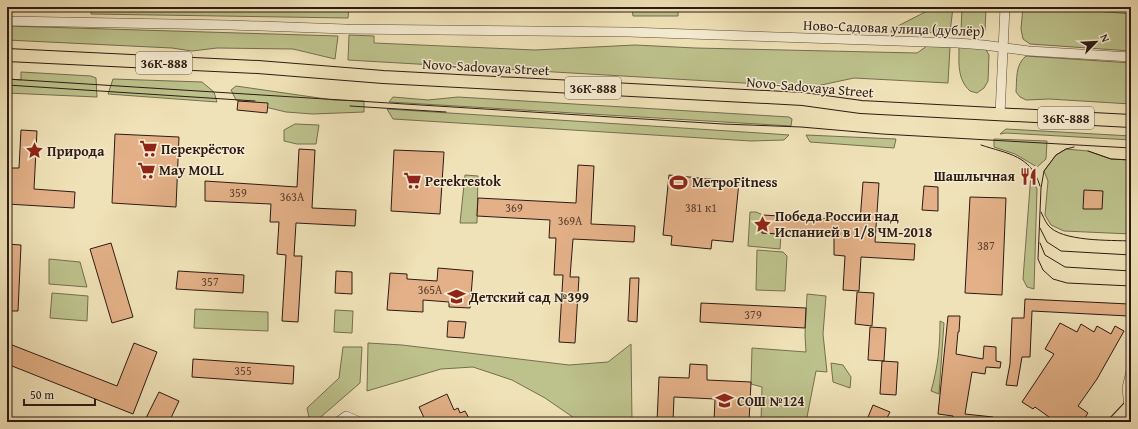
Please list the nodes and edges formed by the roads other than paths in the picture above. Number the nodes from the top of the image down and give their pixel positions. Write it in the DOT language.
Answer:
graph roads {
  1 [pos="1005,7"];
  2 [pos="7,21"];
  3 [pos="1004,48"];
  4 [pos="7,54"];
  5 [pos="1131,57"];
  6 [pos="1000,114"];
  7 [pos="1131,121"];
  8 [pos="1131,371"];
  9 [pos="1130,406"];
  10 [pos="338,422"];
  11 [pos="360,422"];
  12 [pos="1115,422"];
  1 -- 3 [label="street"];
  2 -- 3 [label="street, Ново-Садовая улица (дублёр)"];
  3 -- 5 [label="street, Ново-Садовая улица (дублёр)"];
  3 -- 6 [label="street"];
  4 -- 6 [label="main road, Novo-Sadovaya Street / 36К-888"];
  6 -- 7 [label="main road, Novo-Sadovaya Street / 36К-888"];
  8 -- 9 [label="street"];
  9 -- 12 [label="main road"];
  10 -- 11 [label="street"];
}
